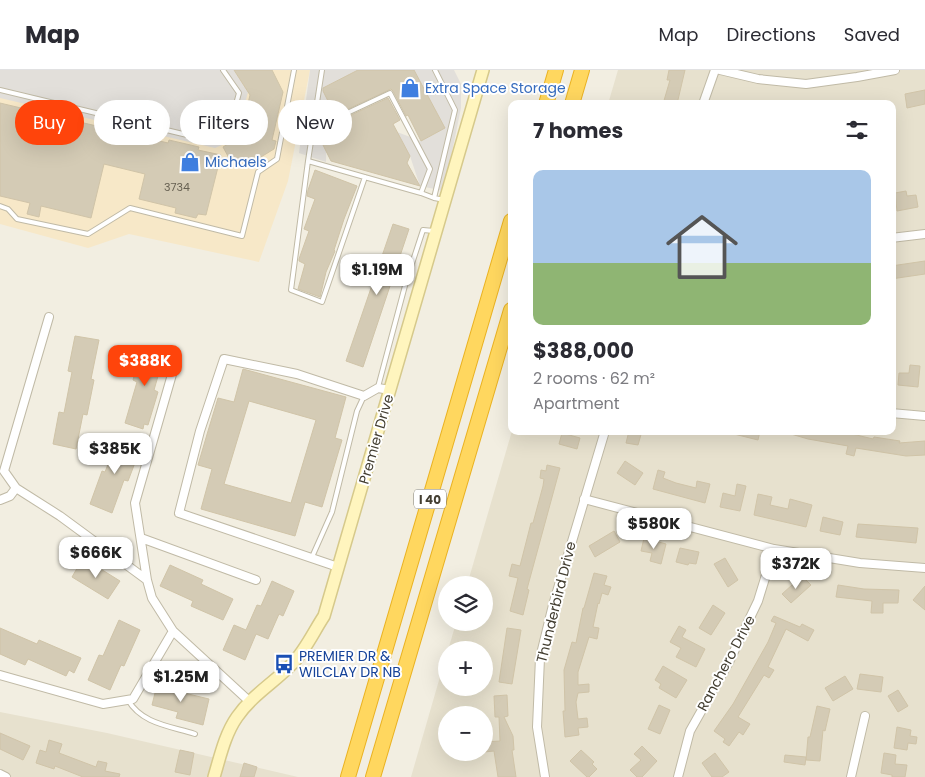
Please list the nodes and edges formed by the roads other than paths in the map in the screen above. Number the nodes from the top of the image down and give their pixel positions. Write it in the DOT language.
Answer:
graph roads {
  1 [pos="223,70"];
  2 [pos="294,70"];
  3 [pos="322,70"];
  4 [pos="435,70"];
  5 [pos="483,70"];
  6 [pos="556,70"];
  7 [pos="582,70"];
  8 [pos="715,70"];
  9 [pos="720,70"];
  10 [pos="895,70"];
  11 [pos="0,90"];
  12 [pos="317,100"];
  13 [pos="547,100"];
  14 [pos="573,100"];
  15 [pos="704,100"];
  16 [pos="352,111"];
  17 [pos="310,145"];
  18 [pos="308,161"];
  19 [pos="365,178"];
  20 [pos="421,193"];
  21 [pos="440,199"];
  22 [pos="0,206"];
  23 [pos="508,231"];
  24 [pos="437,232"];
  25 [pos="925,234"];
  26 [pos="896,237"];
  27 [pos="49,317"];
  28 [pos="508,320"];
  29 [pos="175,364"];
  30 [pos="378,388"];
  31 [pos="390,390"];
  32 [pos="364,396"];
  33 [pos="896,414"];
  34 [pos="925,416"];
  35 [pos="604,435"];
  36 [pos="16,488"];
  37 [pos="584,499"];
  38 [pos="0,500"];
  39 [pos="141,538"];
  40 [pos="774,548"];
  41 [pos="311,558"];
  42 [pos="338,567"];
  43 [pos="925,568"];
  44 [pos="147,580"];
  45 [pos="256,580"];
  46 [pos="173,631"];
  47 [pos="0,675"];
  48 [pos="128,700"];
  49 [pos="249,701"];
  50 [pos="865,716"];
  51 [pos="195,734"];
  52 [pos="0,774"];
  53 [pos="6,777"];
  54 [pos="214,777"];
  55 [pos="348,777"];
  56 [pos="373,777"];
  57 [pos="545,777"];
  58 [pos="678,777"];
  59 [pos="851,777"];
  1 -- 11 [label="lane"];
  2 -- 22 [label="lane"];
  3 -- 12 [label="lane"];
  4 -- 21 [label="lane"];
  5 -- 21 [label="street, Premier Drive"];
  6 -- 13 [label="highway"];
  7 -- 14 [label="highway"];
  8 -- 15 [label="street"];
  9 -- 10 [label="street"];
  16 -- 20 [label="lane"];
  17 -- 18 [label="lane"];
  18 -- 19 [label="lane"];
  18 -- 19 [label="lane"];
  19 -- 20 [label="lane"];
  20 -- 21 [label="lane"];
  21 -- 24 [label="street, Premier Drive"];
  23 -- 55 [label="highway, I 40"];
  24 -- 30 [label="lane"];
  24 -- 31 [label="street, Premier Drive"];
  25 -- 26 [label="street"];
  27 -- 36 [label="street"];
  28 -- 56 [label="highway, I 40"];
  29 -- 39 [label="street"];
  30 -- 31 [label="street"];
  30 -- 32 [label="street"];
  31 -- 42 [label="street, Premier Drive"];
  32 -- 41 [label="lane"];
  32 -- 41 [label="street"];
  33 -- 34 [label="street"];
  35 -- 37 [label="street, Thunderbird Drive"];
  36 -- 38 [label="street"];
  36 -- 44 [label="street"];
  37 -- 40 [label="street"];
  37 -- 57 [label="street, Thunderbird Drive"];
  39 -- 44 [label="street"];
  39 -- 45 [label="street"];
  40 -- 43 [label="street"];
  40 -- 58 [label="street, Ranchero Drive"];
  41 -- 42 [label="street"];
  42 -- 49 [label="street, Premier Drive"];
  44 -- 46 [label="street"];
  46 -- 48 [label="street"];
  46 -- 49 [label="street"];
  47 -- 48 [label="street"];
  48 -- 51 [label="lane"];
  49 -- 54 [label="street, Premier Drive"];
  50 -- 59 [label="street"];
  52 -- 53 [label="street"];
}
